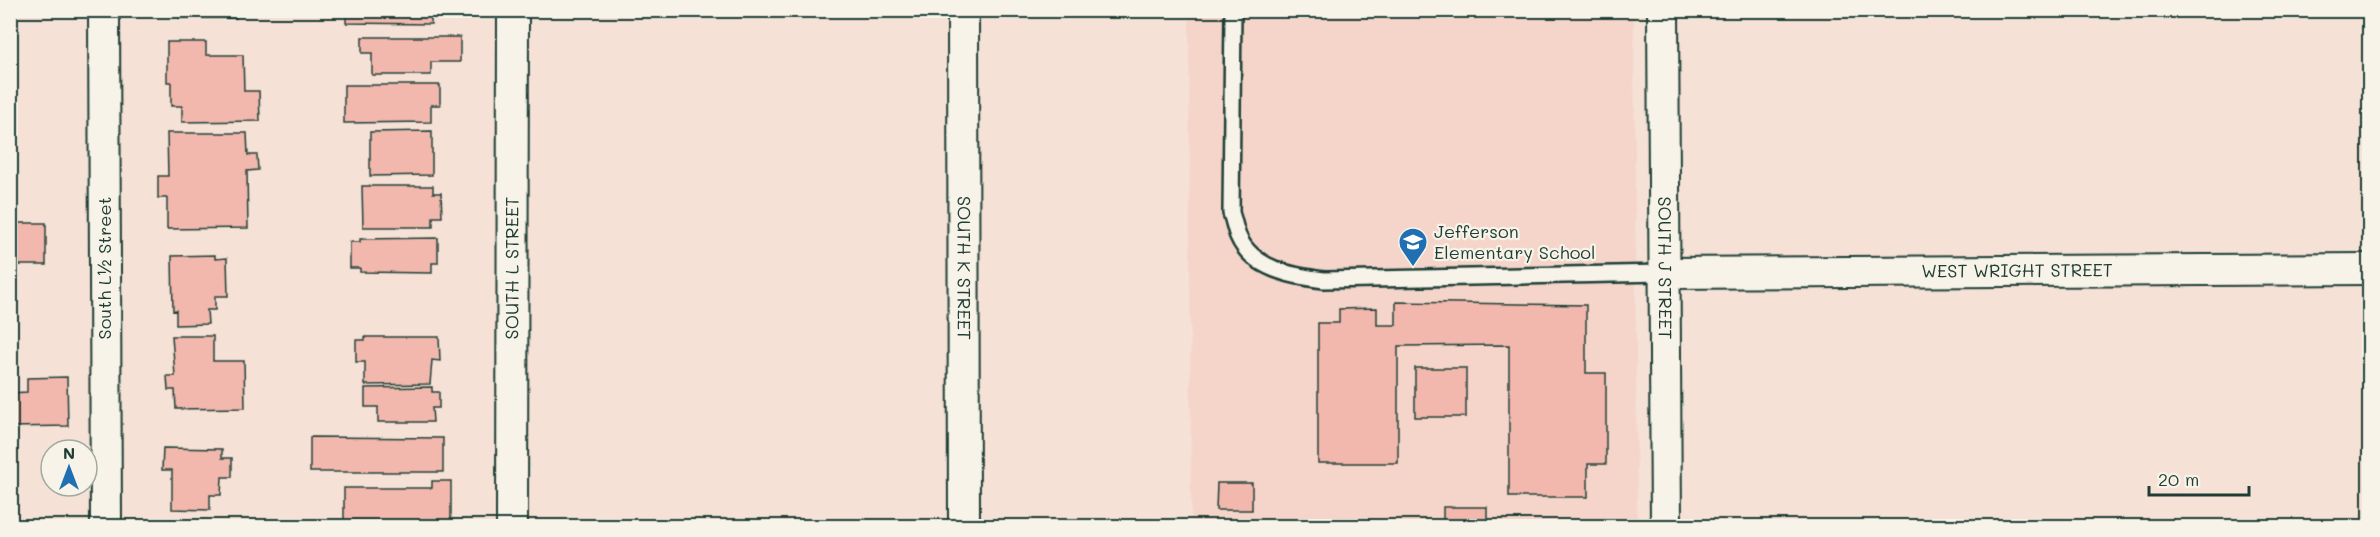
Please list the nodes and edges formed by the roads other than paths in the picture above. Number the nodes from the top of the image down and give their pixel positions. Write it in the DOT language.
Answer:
graph roads {
  1 [pos="104,10"];
  2 [pos="513,10"];
  3 [pos="963,10"];
  4 [pos="1233,10"];
  5 [pos="1663,10"];
  6 [pos="2370,269"];
  7 [pos="1663,273"];
  8 [pos="106,526"];
  9 [pos="512,526"];
  10 [pos="964,526"];
  11 [pos="1666,526"];
  1 -- 8 [label="street, South L½ Street"];
  2 -- 9 [label="street, SOUTH L STREET"];
  3 -- 10 [label="street, SOUTH K STREET"];
  4 -- 7 [label="lane"];
  5 -- 7 [label="street, SOUTH J STREET"];
  6 -- 7 [label="street, WEST WRIGHT STREET"];
  7 -- 11 [label="street, SOUTH J STREET"];
}
